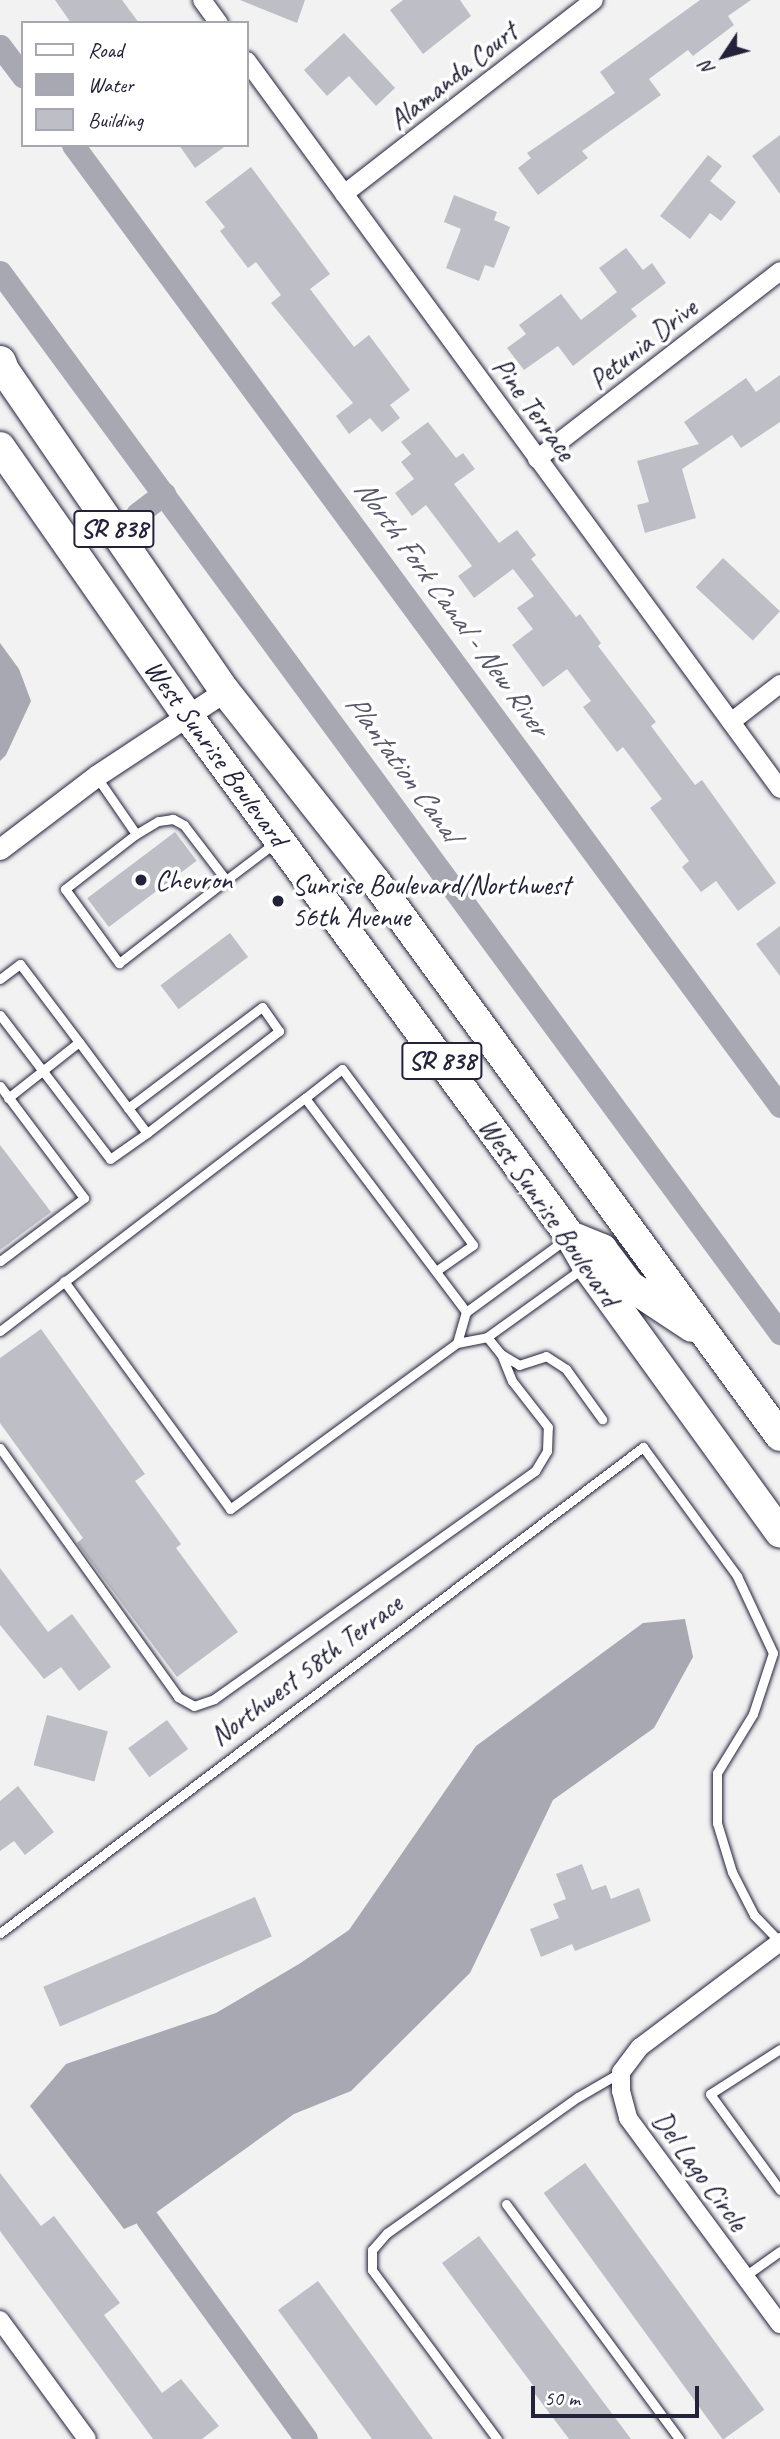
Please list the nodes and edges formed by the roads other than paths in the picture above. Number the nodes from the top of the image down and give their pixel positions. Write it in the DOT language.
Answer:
graph roads {
  1 [pos="202,0"];
  2 [pos="594,0"];
  3 [pos="218,21"];
  4 [pos="248,62"];
  5 [pos="344,194"];
  6 [pos="780,271"];
  7 [pos="1,364"];
  8 [pos="0,447"];
  9 [pos="537,459"];
  10 [pos="780,684"];
  11 [pos="225,691"];
  12 [pos="188,716"];
  13 [pos="731,722"];
  14 [pos="96,776"];
  15 [pos="780,789"];
  16 [pos="136,834"];
  17 [pos="279,840"];
  18 [pos="0,849"];
  19 [pos="226,880"];
  20 [pos="0,979"];
  21 [pos="0,1014"];
  22 [pos="79,1042"];
  23 [pos="42,1071"];
  24 [pos="0,1086"];
  25 [pos="8,1098"];
  26 [pos="305,1098"];
  27 [pos="128,1108"];
  28 [pos="147,1133"];
  29 [pos="570,1236"];
  30 [pos="0,1261"];
  31 [pos="587,1266"];
  32 [pos="436,1271"];
  33 [pos="64,1281"];
  34 [pos="467,1312"];
  35 [pos="0,1331"];
  36 [pos="487,1337"];
  37 [pos="710,1339"];
  38 [pos="457,1343"];
  39 [pos="501,1354"];
  40 [pos="601,1419"];
  41 [pos="780,1436"];
  42 [pos="0,1448"];
  43 [pos="780,1533"];
  44 [pos="0,1933"];
  45 [pos="780,1942"];
  46 [pos="780,2049"];
  47 [pos="621,2072"];
  48 [pos="780,2190"];
  49 [pos="506,2204"];
  50 [pos="780,2250"];
  51 [pos="745,2276"];
  52 [pos="0,2320"];
  53 [pos="780,2324"];
  54 [pos="0,2334"];
  55 [pos="22,2350"];
  56 [pos="87,2439"];
  57 [pos="497,2439"];
  58 [pos="679,2439"];
  1 -- 3 [label="street"];
  2 -- 5 [label="street, Alamanda Court"];
  4 -- 5 [label="street, Pine Terrace"];
  5 -- 9 [label="street, Pine Terrace"];
  6 -- 9 [label="street, Petunia Drive"];
  7 -- 11 [label="highway, West Sunrise Boulevard / SR 838"];
  8 -- 12 [label="highway, West Sunrise Boulevard / SR 838"];
  9 -- 13 [label="street, Pine Terrace"];
  10 -- 13 [label="street"];
  11 -- 12 [label="street"];
  11 -- 37 [label="highway, West Sunrise Boulevard / SR 838"];
  12 -- 14 [label="street"];
  12 -- 17 [label="highway, West Sunrise Boulevard / SR 838"];
  13 -- 15 [label="street, Pine Terrace"];
  14 -- 16 [label="lane"];
  14 -- 18 [label="street"];
  16 -- 19 [label="lane"];
  16 -- 19 [label="lane"];
  17 -- 19 [label="lane"];
  17 -- 29 [label="highway, West Sunrise Boulevard / SR 838"];
  20 -- 22 [label="lane"];
  21 -- 23 [label="lane"];
  22 -- 23 [label="lane"];
  22 -- 27 [label="lane"];
  23 -- 25 [label="lane"];
  23 -- 28 [label="lane"];
  24 -- 25 [label="lane"];
  25 -- 30 [label="lane"];
  26 -- 32 [label="lane"];
  26 -- 32 [label="lane"];
  26 -- 33 [label="lane"];
  27 -- 28 [label="lane"];
  27 -- 28 [label="lane"];
  29 -- 31 [label="highway, West Sunrise Boulevard / SR 838"];
  29 -- 34 [label="lane"];
  29 -- 37 [label="highway"];
  31 -- 36 [label="lane"];
  31 -- 43 [label="highway, West Sunrise Boulevard / SR 838"];
  32 -- 34 [label="lane"];
  33 -- 35 [label="lane"];
  33 -- 38 [label="lane"];
  34 -- 38 [label="lane"];
  36 -- 38 [label="lane"];
  36 -- 39 [label="lane"];
  37 -- 41 [label="highway, West Sunrise Boulevard / SR 838"];
  39 -- 40 [label="lane"];
  39 -- 42 [label="lane"];
  44 -- 45 [label="lane, Northwest 58th Terrace"];
  45 -- 47 [label="street"];
  46 -- 48 [label="lane"];
  47 -- 51 [label="street, Del Lago Circle"];
  47 -- 57 [label="lane"];
  49 -- 58 [label="lane"];
  50 -- 51 [label="lane"];
  51 -- 53 [label="street, Del Lago Circle"];
  52 -- 55 [label="street"];
  54 -- 55 [label="street"];
  55 -- 56 [label="street"];
}
